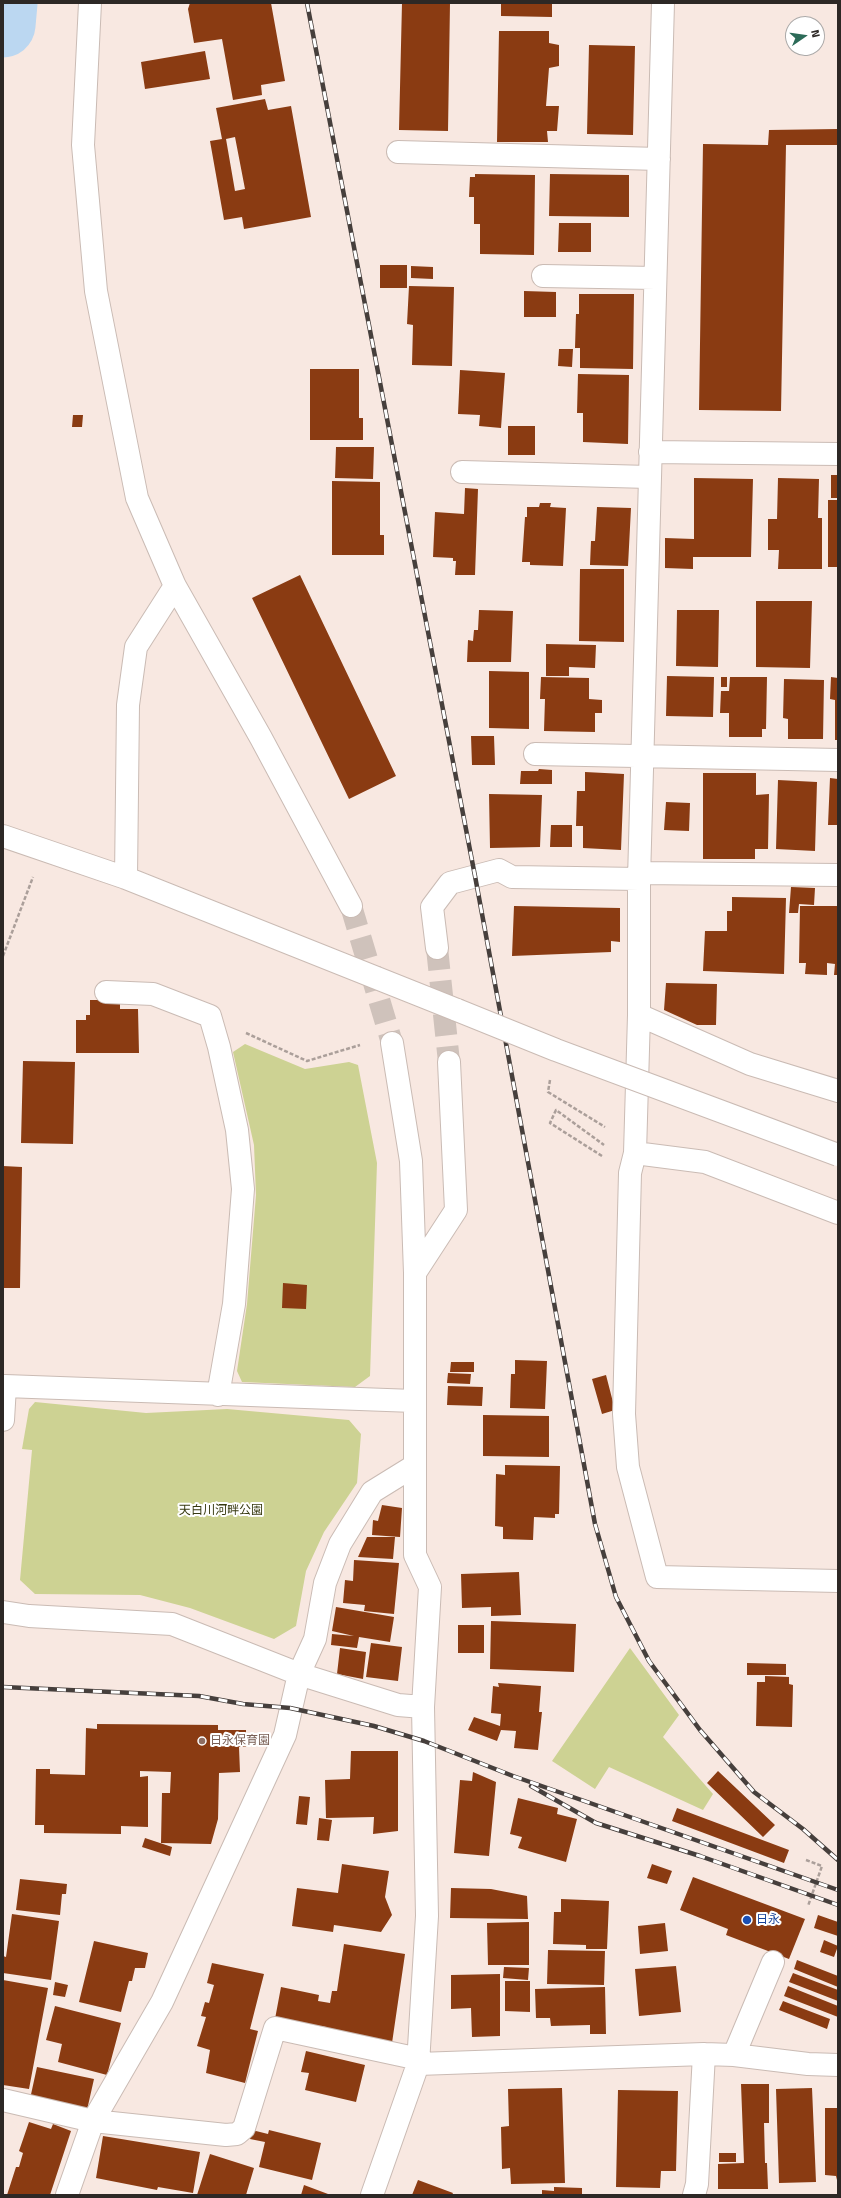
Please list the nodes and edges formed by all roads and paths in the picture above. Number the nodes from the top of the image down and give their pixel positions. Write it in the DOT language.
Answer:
graph roads {
  1 [pos="90,3"];
  2 [pos="663,3"];
  3 [pos="398,152"];
  4 [pos="659,159"];
  5 [pos="543,276"];
  6 [pos="655,278"];
  7 [pos="650,452"];
  8 [pos="838,454"];
  9 [pos="462,472"];
  10 [pos="649,478"];
  11 [pos="175,586"];
  12 [pos="535,754"];
  13 [pos="642,756"];
  14 [pos="838,760"];
  15 [pos="3,836"];
  16 [pos="35,848"];
  17 [pos="639,876"];
  18 [pos="838,876"];
  19 [pos="126,878"];
  20 [pos="351,906"];
  21 [pos="437,948"];
  22 [pos="3,956"];
  23 [pos="106,992"];
  24 [pos="639,1015"];
  25 [pos="210,1016"];
  26 [pos="392,1043"];
  27 [pos="360,1045"];
  28 [pos="449,1062"];
  29 [pos="551,1076"];
  30 [pos="838,1091"];
  31 [pos="611,1130"];
  32 [pos="606,1140"];
  33 [pos="838,1155"];
  34 [pos="632,1163"];
  35 [pos="838,1213"];
  36 [pos="415,1273"];
  37 [pos="4,1386"];
  38 [pos="218,1395"];
  39 [pos="414,1401"];
  40 [pos="3,1420"];
  41 [pos="414,1466"];
  42 [pos="838,1581"];
  43 [pos="3,1612"];
  44 [pos="299,1674"];
  45 [pos="423,1707"];
  46 [pos="806,1860"];
  47 [pos="808,1906"];
  48 [pos="773,1962"];
  49 [pos="704,2054"];
  50 [pos="734,2055"];
  51 [pos="418,2062"];
  52 [pos="838,2065"];
  53 [pos="3,2100"];
  54 [pos="93,2121"];
  55 [pos="67,2195"];
  56 [pos="372,2195"];
  57 [pos="694,2195"];
  1 -- 11 [label="street"];
  2 -- 4 [label="street"];
  3 -- 4 [label="street"];
  4 -- 6 [label="street"];
  5 -- 6 [label="street"];
  6 -- 7 [label="street"];
  7 -- 8 [label="street"];
  7 -- 10 [label="street"];
  9 -- 10 [label="street"];
  10 -- 13 [label="street"];
  11 -- 19 [label="street"];
  11 -- 20 [label="street"];
  12 -- 13 [label="street"];
  13 -- 14 [label="street"];
  13 -- 17 [label="street"];
  15 -- 16 [label="street"];
  16 -- 19 [label="street"];
  16 -- 22 [label="path"];
  17 -- 18 [label="street"];
  17 -- 21 [label="street"];
  17 -- 24 [label="street"];
  19 -- 33 [label="street, bridge"];
  23 -- 25 [label="street"];
  24 -- 30 [label="street"];
  24 -- 34 [label="street"];
  25 -- 27 [label="path"];
  25 -- 38 [label="street"];
  26 -- 36 [label="street"];
  28 -- 36 [label="street"];
  29 -- 31 [label="path"];
  32 -- 34 [label="path"];
  34 -- 35 [label="street"];
  34 -- 42 [label="street"];
  36 -- 39 [label="street"];
  37 -- 38 [label="street"];
  37 -- 40 [label="street"];
  38 -- 39 [label="street"];
  39 -- 41 [label="street"];
  41 -- 44 [label="street"];
  41 -- 45 [label="street"];
  43 -- 44 [label="street"];
  44 -- 45 [label="street"];
  44 -- 54 [label="street"];
  45 -- 51 [label="street"];
  46 -- 47 [label="path"];
  48 -- 50 [label="street"];
  49 -- 50 [label="street"];
  49 -- 51 [label="street"];
  49 -- 57 [label="street"];
  50 -- 52 [label="street"];
  51 -- 54 [label="street"];
  51 -- 56 [label="street"];
  53 -- 54 [label="street"];
  54 -- 55 [label="street"];
}
